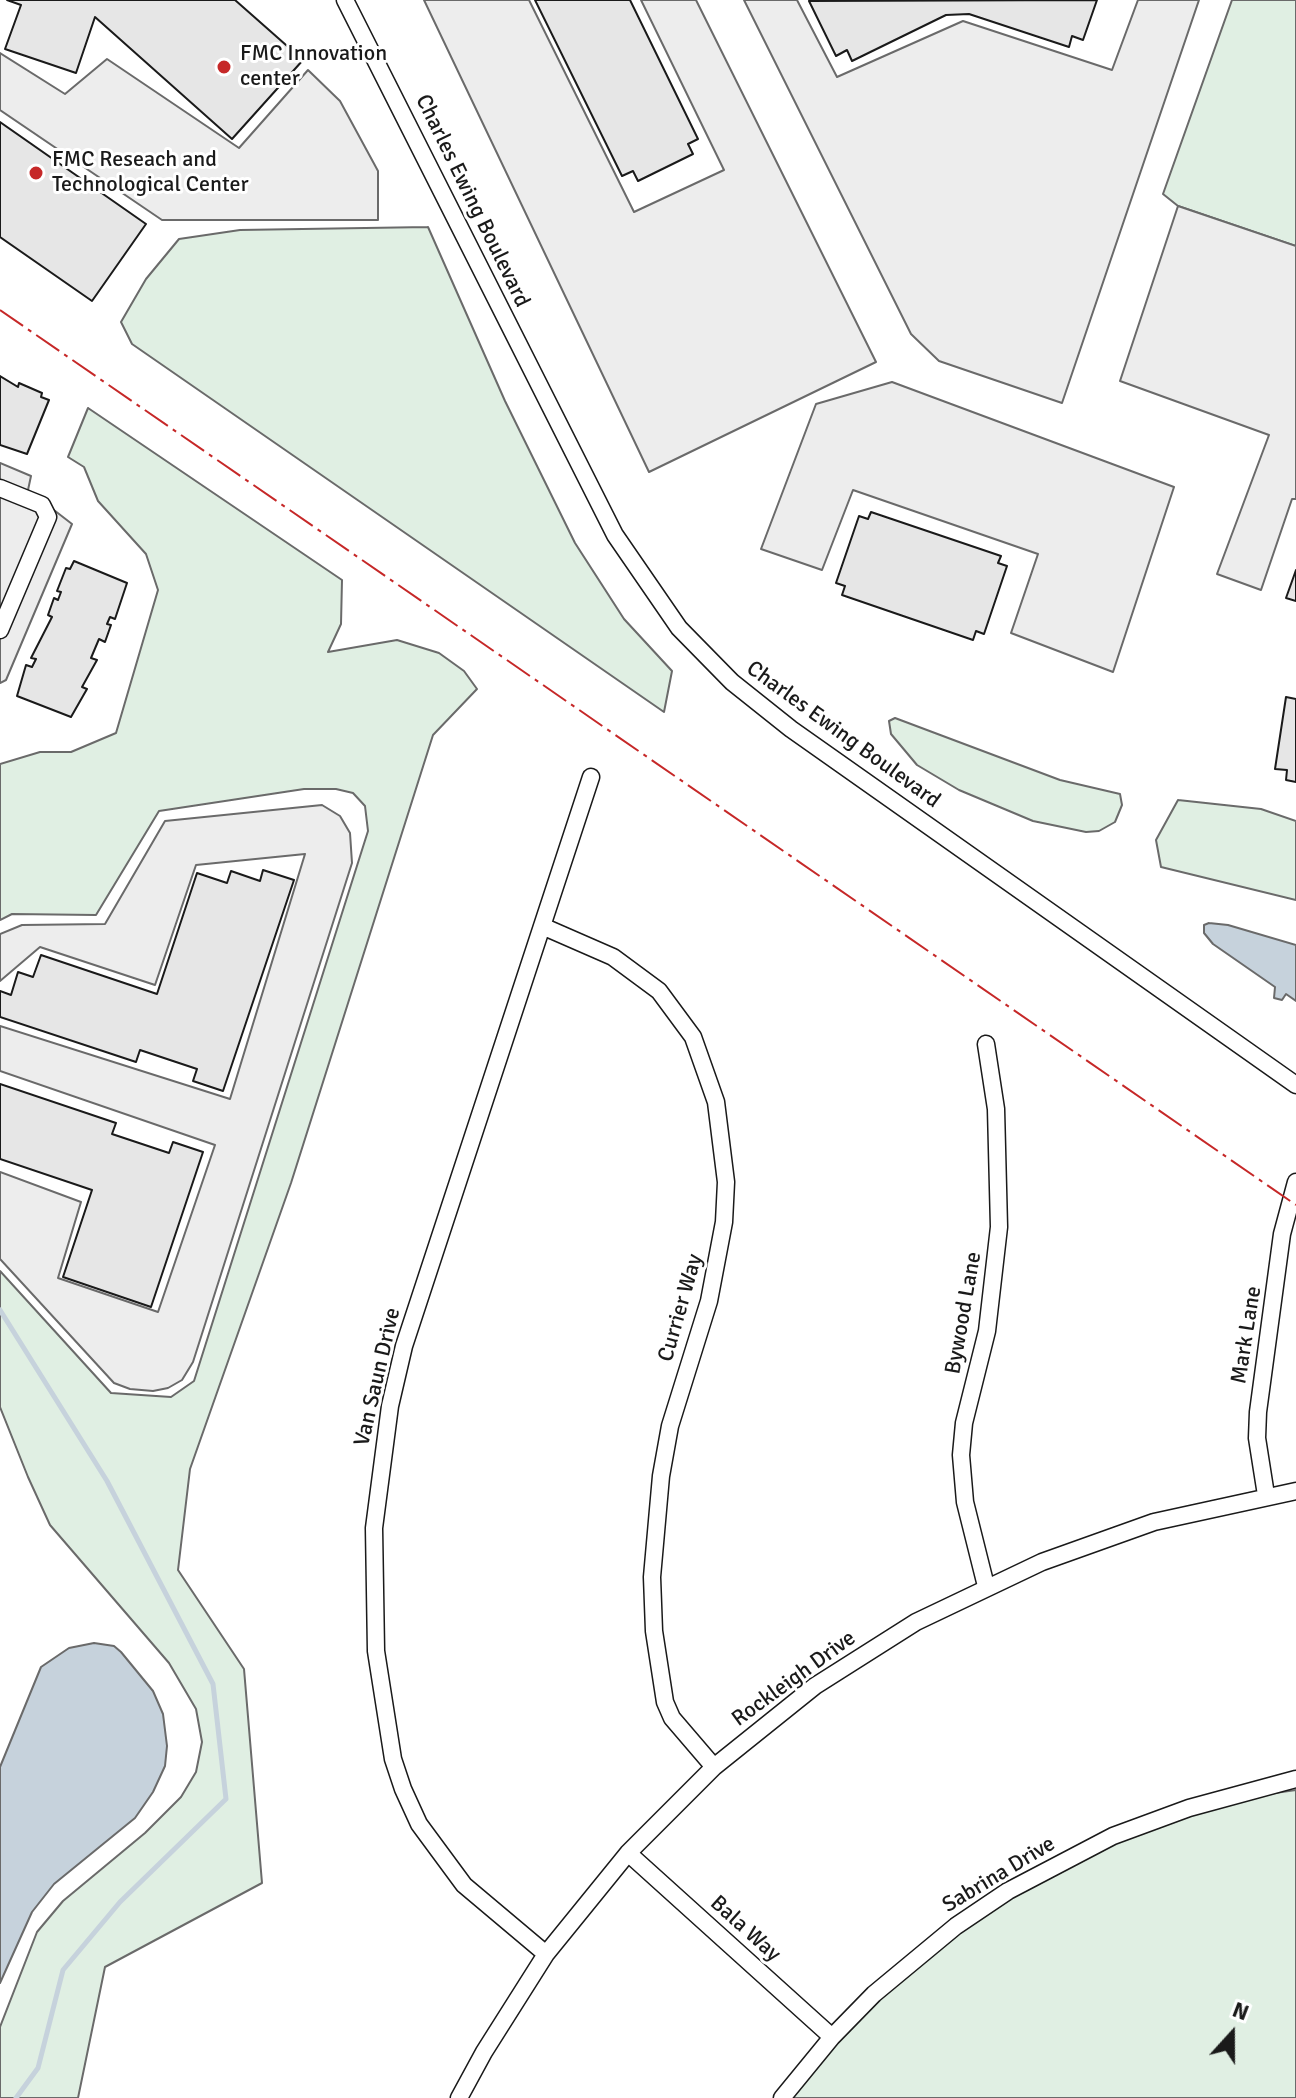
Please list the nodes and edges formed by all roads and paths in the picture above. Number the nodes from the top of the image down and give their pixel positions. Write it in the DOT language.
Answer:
graph roads {
  1 [pos="345,0"];
  2 [pos="0,488"];
  3 [pos="0,630"];
  4 [pos="591,777"];
  5 [pos="542,926"];
  6 [pos="986,1044"];
  7 [pos="1296,1085"];
  8 [pos="1296,1182"];
  9 [pos="1296,1491"];
  10 [pos="1266,1495"];
  11 [pos="986,1586"];
  12 [pos="714,1767"];
  13 [pos="1296,1779"];
  14 [pos="628,1853"];
  15 [pos="546,1954"];
  16 [pos="832,2037"];
  17 [pos="459,2098"];
  18 [pos="782,2098"];
  1 -- 7 [label="street, Charles Ewing Boulevard"];
  2 -- 3 [label="street"];
  4 -- 5 [label="street, Van Saun Drive"];
  5 -- 12 [label="street, Currier Way"];
  5 -- 15 [label="street, Van Saun Drive"];
  6 -- 11 [label="street, Bywood Lane"];
  8 -- 10 [label="street, Mark Lane"];
  9 -- 10 [label="street, Rockleigh Drive"];
  10 -- 11 [label="street, Rockleigh Drive"];
  11 -- 12 [label="street, Rockleigh Drive"];
  12 -- 14 [label="street, Rockleigh Drive"];
  13 -- 16 [label="street, Sabrina Drive"];
  14 -- 15 [label="street, Rockleigh Drive"];
  14 -- 16 [label="street, Bala Way"];
  15 -- 17 [label="street, Rockleigh Drive"];
  16 -- 18 [label="street, Sabrina Drive"];
}
